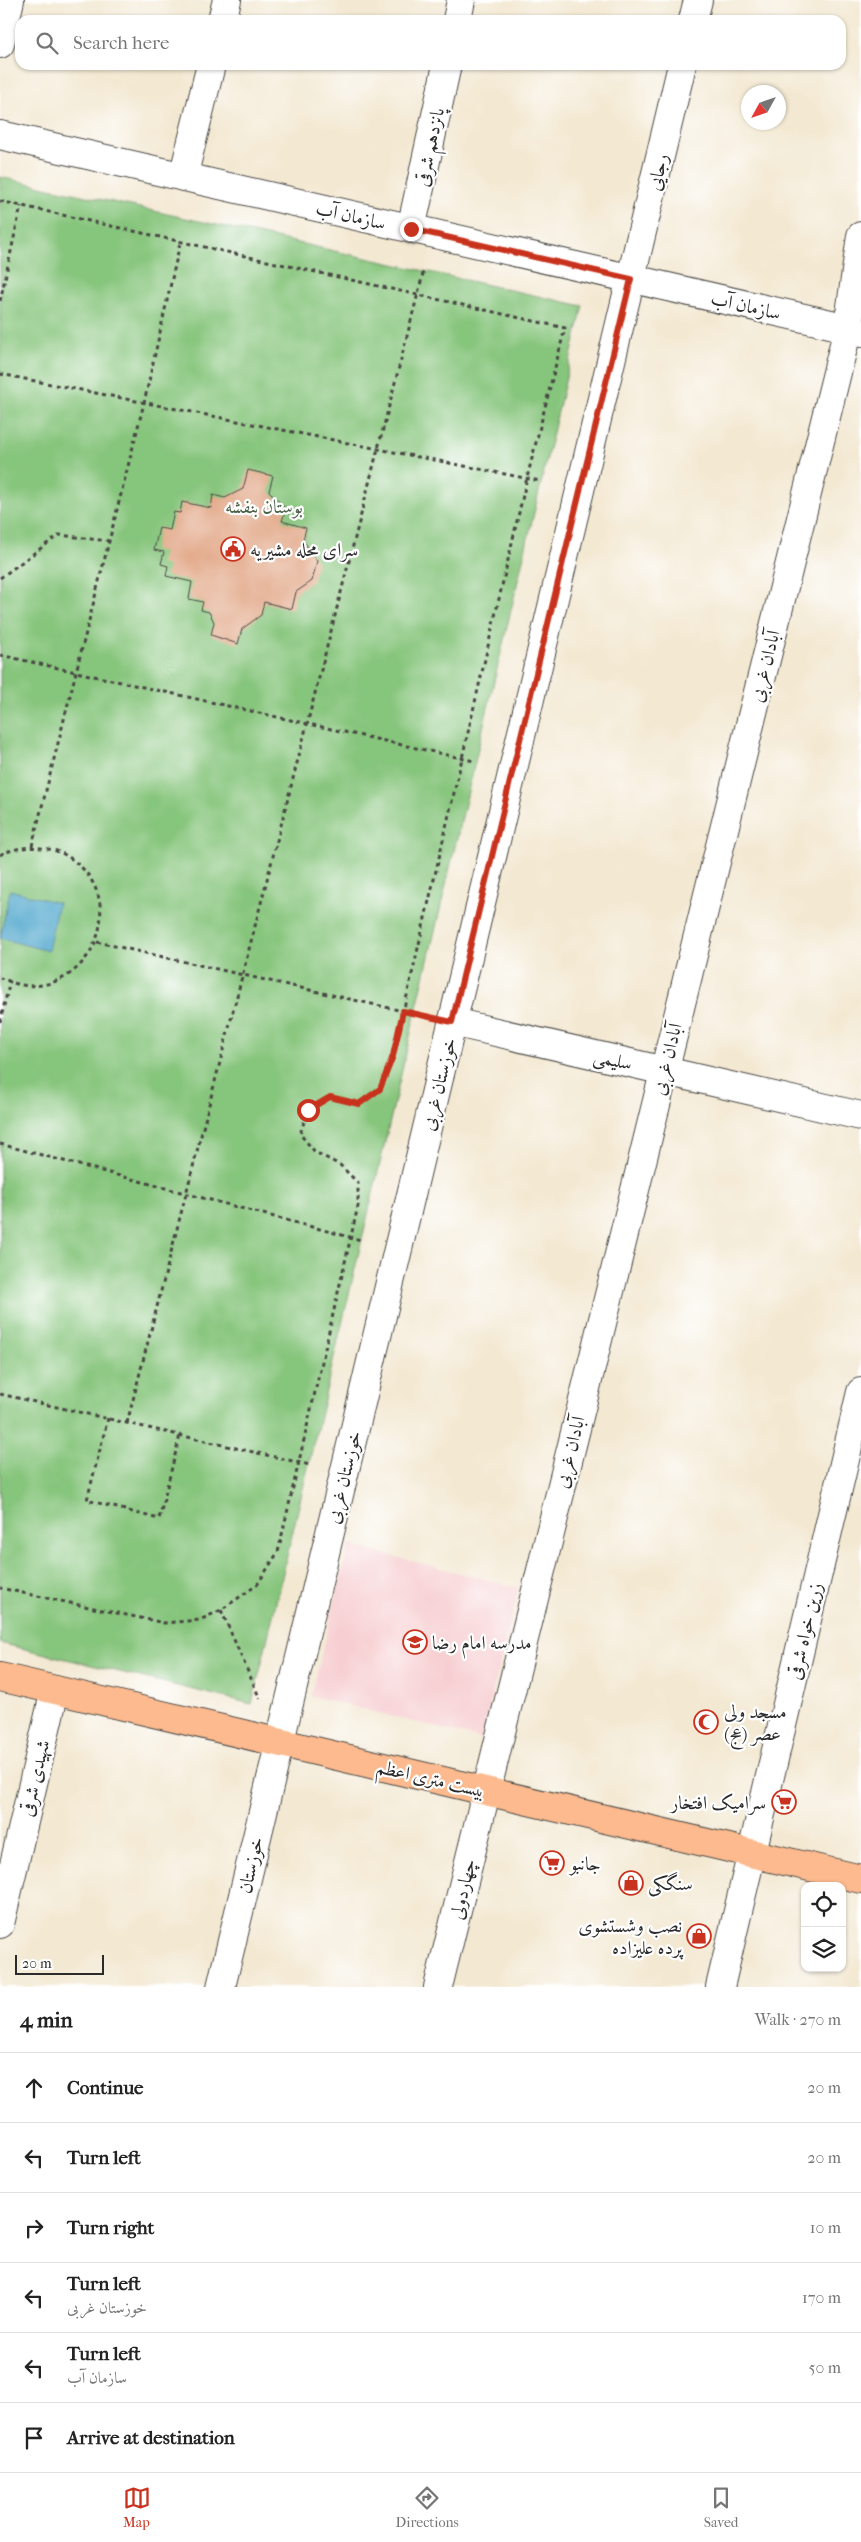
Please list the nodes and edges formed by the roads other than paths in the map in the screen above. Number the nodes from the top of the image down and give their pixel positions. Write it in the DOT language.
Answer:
graph roads {
  1 [pos="10,0"];
  2 [pos="227,0"];
  3 [pos="461,0"];
  4 [pos="698,0"];
  5 [pos="223,15"];
  6 [pos="458,15"];
  7 [pos="694,15"];
  8 [pos="0,44"];
  9 [pos="210,70"];
  10 [pos="446,70"];
  11 [pos="681,70"];
  12 [pos="0,135"];
  13 [pos="183,177"];
  14 [pos="411,229"];
  15 [pos="861,236"];
  16 [pos="631,279"];
  17 [pos="854,330"];
  18 [pos="452,1022"];
  19 [pos="663,1070"];
  20 [pos="861,1116"];
  21 [pos="861,1392"];
  22 [pos="0,1677"];
  23 [pos="55,1690"];
  24 [pos="279,1743"];
  25 [pos="485,1791"];
  26 [pos="751,1853"];
  27 [pos="861,1879"];
  28 [pos="0,1924"];
  29 [pos="221,1987"];
  30 [pos="438,1987"];
  31 [pos="720,1987"];
  1 -- 8 [label="street"];
  2 -- 5 [label="street"];
  3 -- 6 [label="street"];
  4 -- 7 [label="street"];
  9 -- 13 [label="street"];
  10 -- 14 [label="street, پانزدهم شرقی"];
  11 -- 16 [label="street, رجایی"];
  12 -- 13 [label="street, سازمان آب"];
  13 -- 14 [label="street, سازمان آب"];
  14 -- 16 [label="street, سازمان آب"];
  15 -- 17 [label="street"];
  16 -- 17 [label="street, سازمان آب"];
  16 -- 18 [label="street, خوزستان غربی"];
  17 -- 19 [label="street, آبادان غربی"];
  18 -- 19 [label="street, سلیمی"];
  18 -- 24 [label="street, خوزستان غربی"];
  19 -- 20 [label="street, سلیمی"];
  19 -- 25 [label="street, آبادان غربی"];
  21 -- 26 [label="street, زرین خواه شرقی"];
  22 -- 23 [label="main road, بیست متری اعظم"];
  23 -- 24 [label="main road, بیست متری اعظم"];
  23 -- 28 [label="street, شهیدی شرقی"];
  24 -- 25 [label="main road, بیست متری اعظم"];
  24 -- 29 [label="street, خوزستان"];
  25 -- 26 [label="main road, بیست متری اعظم"];
  25 -- 30 [label="street, چهاردولی"];
  26 -- 27 [label="main road, بیست متری اعظم"];
  26 -- 31 [label="street, زرین خواه شرقی"];
}
